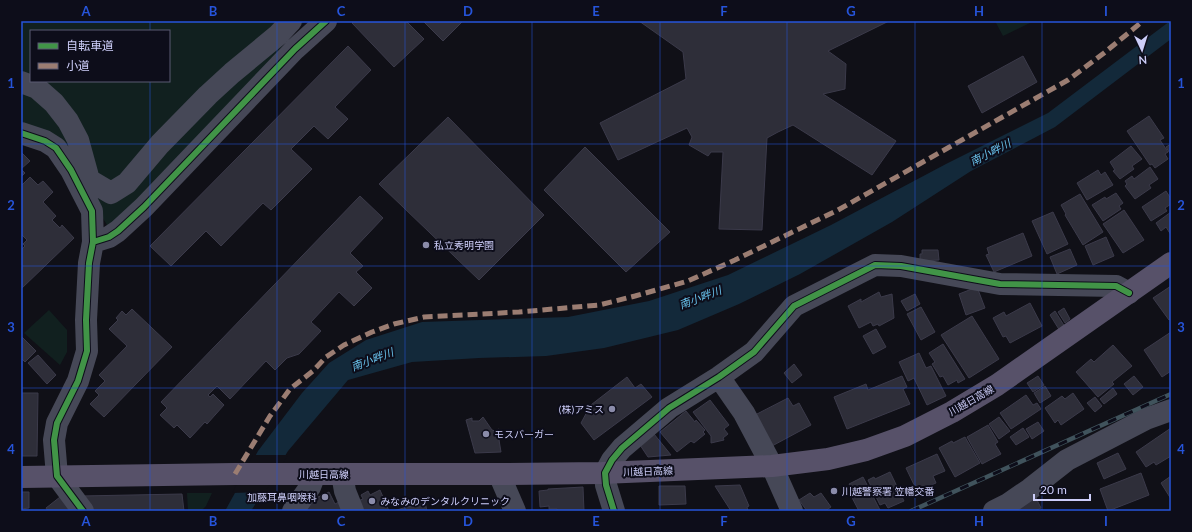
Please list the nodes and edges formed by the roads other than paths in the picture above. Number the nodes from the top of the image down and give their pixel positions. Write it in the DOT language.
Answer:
graph roads {
  1 [pos="291,21"];
  2 [pos="326,21"];
  3 [pos="21,82"];
  4 [pos="21,133"];
  5 [pos="92,242"];
  6 [pos="1171,263"];
  7 [pos="1128,293"];
  8 [pos="719,377"];
  9 [pos="1171,410"];
  10 [pos="772,466"];
  11 [pos="605,473"];
  12 [pos="315,474"];
  13 [pos="342,474"];
  14 [pos="499,474"];
  15 [pos="57,476"];
  16 [pos="21,477"];
  17 [pos="83,511"];
  18 [pos="293,511"];
  19 [pos="353,511"];
  20 [pos="515,511"];
  21 [pos="614,511"];
  22 [pos="792,511"];
  23 [pos="994,511"];
  1 -- 3 [label="street"];
  2 -- 5 [label="street"];
  4 -- 5 [label="street"];
  5 -- 15 [label="street"];
  6 -- 7 [label="main road, 川越日高線"];
  7 -- 8 [label="street"];
  7 -- 10 [label="main road, 川越日高線"];
  8 -- 10 [label="street"];
  8 -- 11 [label="street"];
  9 -- 23 [label="street"];
  10 -- 11 [label="main road, 川越日高線"];
  10 -- 22 [label="street"];
  11 -- 14 [label="main road, 川越日高線"];
  11 -- 21 [label="street"];
  12 -- 13 [label="main road, 川越日高線"];
  12 -- 15 [label="main road, 川越日高線"];
  12 -- 18 [label="street"];
  13 -- 14 [label="main road, 川越日高線"];
  13 -- 19 [label="street"];
  14 -- 20 [label="street"];
  15 -- 16 [label="main road, 川越日高線"];
  15 -- 17 [label="street"];
}
